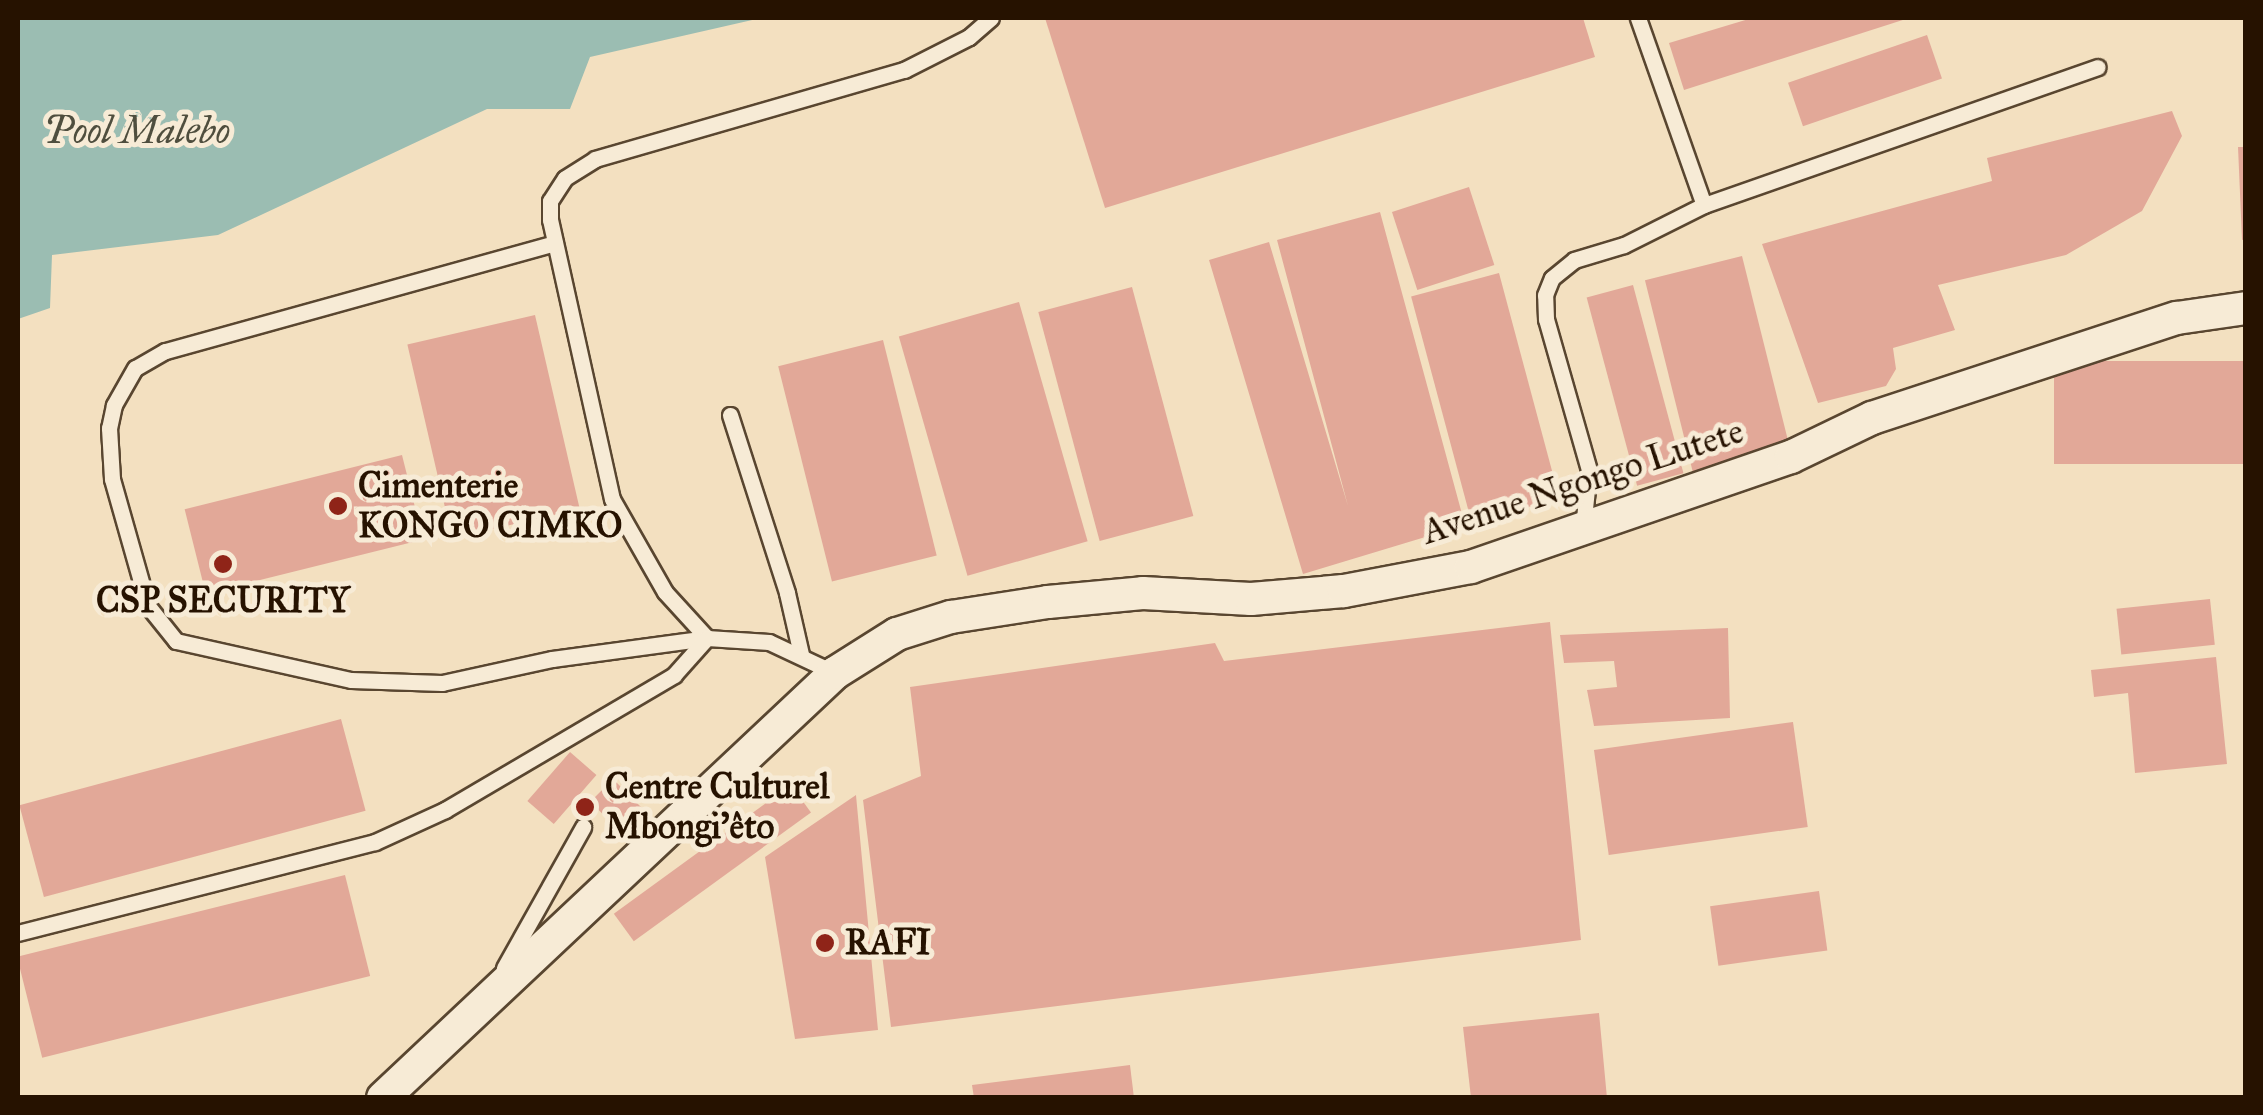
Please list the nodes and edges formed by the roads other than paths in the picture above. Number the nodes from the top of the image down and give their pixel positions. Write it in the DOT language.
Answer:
graph roads {
  1 [pos="992,18"];
  2 [pos="1638,18"];
  3 [pos="2098,68"];
  4 [pos="1704,205"];
  5 [pos="555,243"];
  6 [pos="2246,308"];
  7 [pos="730,415"];
  8 [pos="1583,528"];
  9 [pos="706,638"];
  10 [pos="801,654"];
  11 [pos="835,673"];
  12 [pos="583,827"];
  13 [pos="18,932"];
  14 [pos="480,1011"];
  15 [pos="384,1098"];
  1 -- 5 [label="lane"];
  2 -- 4 [label="lane"];
  3 -- 4 [label="lane"];
  4 -- 8 [label="lane"];
  5 -- 9 [label="lane"];
  5 -- 9 [label="lane"];
  6 -- 8 [label="street, Avenue Ngongo Lutete"];
  7 -- 10 [label="lane"];
  8 -- 11 [label="street, Avenue Ngongo Lutete"];
  9 -- 10 [label="lane"];
  9 -- 13 [label="lane"];
  10 -- 11 [label="lane"];
  11 -- 14 [label="street, Avenue Ngongo Lutete"];
  12 -- 14 [label="lane"];
  14 -- 15 [label="street, Avenue Ngongo Lutete"];
}
